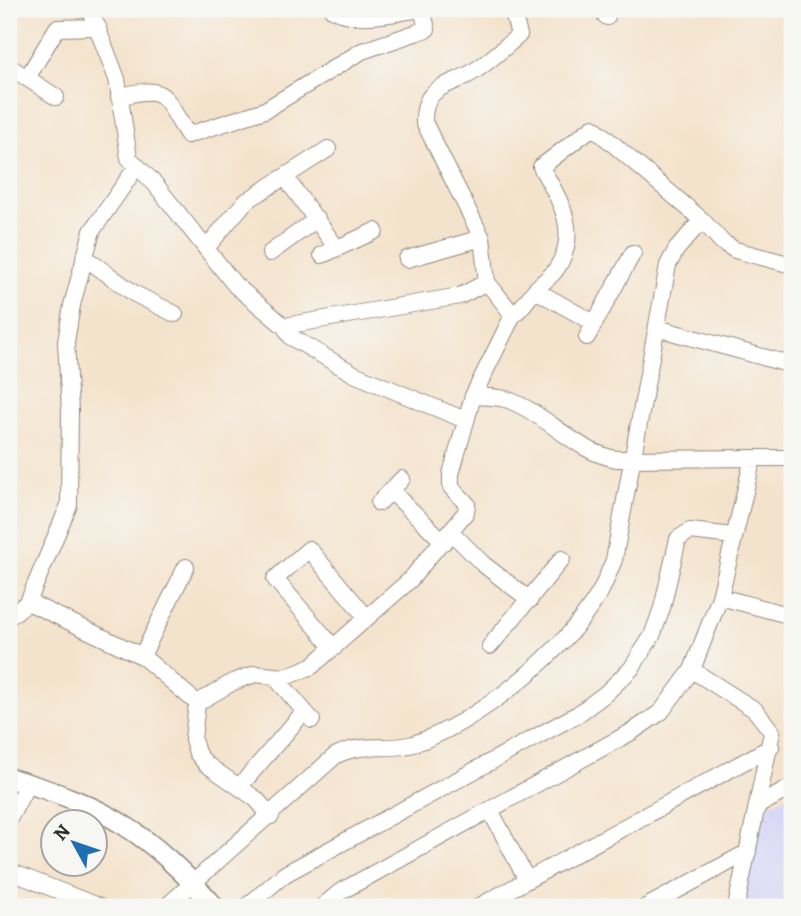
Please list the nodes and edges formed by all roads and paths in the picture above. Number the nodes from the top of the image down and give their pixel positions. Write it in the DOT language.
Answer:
graph roads {
  1 [pos="90,9"];
  2 [pos="332,9"];
  3 [pos="421,9"];
  4 [pos="512,9"];
  5 [pos="98,27"];
  6 [pos="56,97"];
  7 [pos="119,97"];
  8 [pos="328,149"];
  9 [pos="137,166"];
  10 [pos="285,177"];
  11 [pos="317,219"];
  12 [pos="702,220"];
  13 [pos="375,231"];
  14 [pos="482,238"];
  15 [pos="207,247"];
  16 [pos="270,253"];
  17 [pos="633,253"];
  18 [pos="85,257"];
  19 [pos="407,259"];
  20 [pos="792,265"];
  21 [pos="487,282"];
  22 [pos="535,290"];
  23 [pos="175,314"];
  24 [pos="513,315"];
  25 [pos="284,326"];
  26 [pos="657,328"];
  27 [pos="792,365"];
  28 [pos="472,396"];
  29 [pos="465,420"];
  30 [pos="633,457"];
  31 [pos="753,458"];
  32 [pos="792,458"];
  33 [pos="379,503"];
  34 [pos="733,536"];
  35 [pos="448,537"];
  36 [pos="562,559"];
  37 [pos="186,567"];
  38 [pos="720,597"];
  39 [pos="530,600"];
  40 [pos="27,602"];
  41 [pos="792,616"];
  42 [pos="9,617"];
  43 [pos="367,618"];
  44 [pos="490,646"];
  45 [pos="334,648"];
  46 [pos="142,656"];
  47 [pos="692,670"];
  48 [pos="275,677"];
  49 [pos="197,704"];
  50 [pos="771,747"];
  51 [pos="9,778"];
  52 [pos="28,783"];
  53 [pos="239,787"];
  54 [pos="792,787"];
  55 [pos="758,805"];
  56 [pos="489,810"];
  57 [pos="271,816"];
  58 [pos="9,819"];
  59 [pos="748,852"];
  60 [pos="9,871"];
  61 [pos="527,880"];
  62 [pos="193,883"];
  63 [pos="100,907"];
  64 [pos="166,907"];
  65 [pos="215,907"];
  66 [pos="246,907"];
  67 [pos="322,907"];
  68 [pos="478,907"];
  69 [pos="646,907"];
  70 [pos="736,907"];
  1 -- 5 [label="street"];
  2 -- 3 [label="street"];
  3 -- 7 [label="street"];
  4 -- 14 [label="street"];
  5 -- 6 [label="street"];
  5 -- 7 [label="street"];
  7 -- 9 [label="street"];
  8 -- 10 [label="street"];
  9 -- 15 [label="street"];
  9 -- 18 [label="street"];
  10 -- 11 [label="street"];
  10 -- 15 [label="street"];
  11 -- 13 [label="street"];
  11 -- 16 [label="street"];
  12 -- 20 [label="street"];
  12 -- 22 [label="street"];
  12 -- 26 [label="street"];
  14 -- 19 [label="street"];
  14 -- 21 [label="street"];
  15 -- 25 [label="street"];
  17 -- 22 [label="street"];
  18 -- 23 [label="street"];
  18 -- 40 [label="street"];
  21 -- 24 [label="street"];
  21 -- 25 [label="street"];
  22 -- 24 [label="street"];
  24 -- 28 [label="street"];
  25 -- 29 [label="street"];
  26 -- 27 [label="street"];
  26 -- 30 [label="street"];
  28 -- 29 [label="street"];
  28 -- 30 [label="street"];
  29 -- 35 [label="street"];
  30 -- 31 [label="street"];
  30 -- 57 [label="street"];
  31 -- 32 [label="street"];
  31 -- 34 [label="street"];
  33 -- 35 [label="street"];
  34 -- 38 [label="street"];
  34 -- 66 [label="street"];
  35 -- 39 [label="street"];
  35 -- 43 [label="street"];
  36 -- 39 [label="street"];
  37 -- 46 [label="street"];
  38 -- 41 [label="street"];
  38 -- 47 [label="street"];
  39 -- 44 [label="street"];
  40 -- 42 [label="street"];
  40 -- 46 [label="street"];
  43 -- 45 [label="street"];
  43 -- 45 [label="street"];
  45 -- 48 [label="street"];
  46 -- 49 [label="street"];
  47 -- 50 [label="street"];
  47 -- 56 [label="street"];
  48 -- 49 [label="street"];
  48 -- 53 [label="street"];
  49 -- 53 [label="street"];
  50 -- 55 [label="street"];
  50 -- 61 [label="street"];
  51 -- 52 [label="street"];
  52 -- 58 [label="street"];
  52 -- 62 [label="street"];
  53 -- 57 [label="street"];
  54 -- 55 [label="street"];
  55 -- 59 [label="street"];
  56 -- 61 [label="street"];
  56 -- 67 [label="street"];
  57 -- 62 [label="street"];
  59 -- 69 [label="street"];
  59 -- 70 [label="street"];
  60 -- 63 [label="street"];
  61 -- 68 [label="street"];
  62 -- 64 [label="street"];
  62 -- 65 [label="street"];
}
